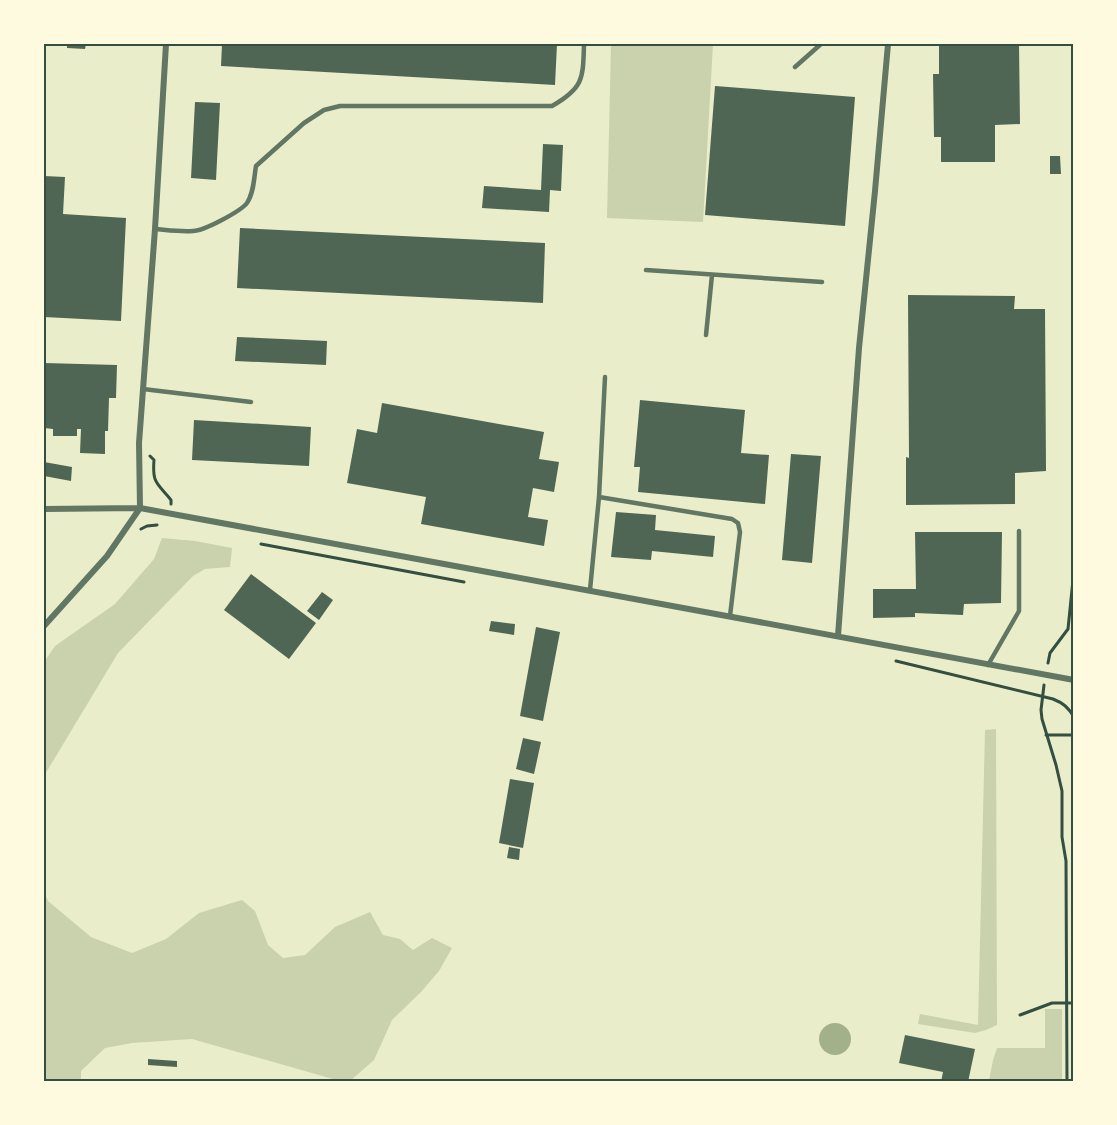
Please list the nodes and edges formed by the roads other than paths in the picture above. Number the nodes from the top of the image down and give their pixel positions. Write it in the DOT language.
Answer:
graph roads {
  1 [pos="166,44"];
  2 [pos="584,44"];
  3 [pos="821,44"];
  4 [pos="888,44"];
  5 [pos="795,67"];
  6 [pos="155,229"];
  7 [pos="646,270"];
  8 [pos="712,275"];
  9 [pos="822,282"];
  10 [pos="706,335"];
  11 [pos="605,377"];
  12 [pos="143,389"];
  13 [pos="251,402"];
  14 [pos="599,497"];
  15 [pos="140,507"];
  16 [pos="44,509"];
  17 [pos="1019,531"];
  18 [pos="590,590"];
  19 [pos="730,616"];
  20 [pos="44,626"];
  21 [pos="838,636"];
  22 [pos="988,665"];
  23 [pos="1074,680"];
  1 -- 6 [label="street"];
  2 -- 6 [label="lane"];
  3 -- 5 [label="lane"];
  4 -- 21 [label="street"];
  6 -- 12 [label="street"];
  7 -- 8 [label="lane"];
  8 -- 9 [label="lane"];
  8 -- 10 [label="lane"];
  11 -- 14 [label="lane"];
  12 -- 13 [label="lane"];
  12 -- 15 [label="street"];
  14 -- 18 [label="lane"];
  14 -- 19 [label="lane"];
  15 -- 16 [label="street"];
  15 -- 18 [label="street"];
  15 -- 20 [label="street"];
  17 -- 22 [label="lane"];
  18 -- 19 [label="street"];
  19 -- 21 [label="street"];
  21 -- 22 [label="street"];
  22 -- 23 [label="street"];
}
